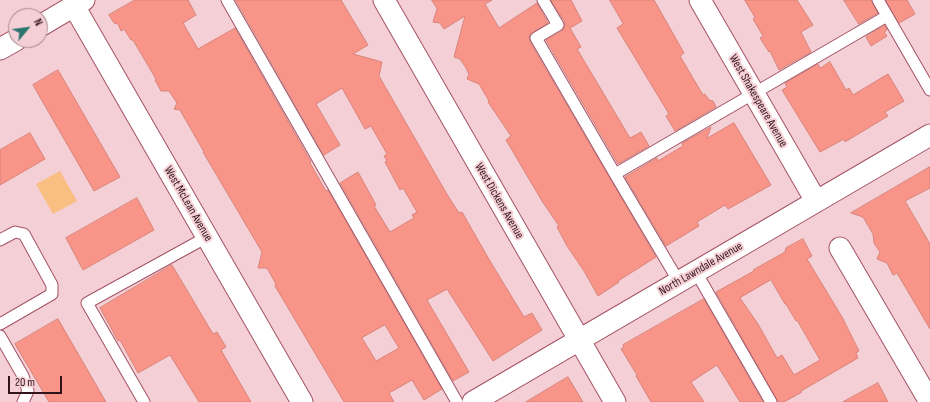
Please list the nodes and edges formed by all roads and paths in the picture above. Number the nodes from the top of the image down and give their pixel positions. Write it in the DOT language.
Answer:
graph roads {
  1 [pos="227,0"];
  2 [pos="384,0"];
  3 [pos="543,0"];
  4 [pos="700,0"];
  5 [pos="878,0"];
  6 [pos="79,3"];
  7 [pos="887,16"];
  8 [pos="48,21"];
  9 [pos="930,90"];
  10 [pos="754,94"];
  11 [pos="930,135"];
  12 [pos="615,174"];
  13 [pos="816,202"];
  14 [pos="207,237"];
  15 [pos="0,240"];
  16 [pos="840,248"];
  17 [pos="687,277"];
  18 [pos="2,320"];
  19 [pos="0,336"];
  20 [pos="579,340"];
  21 [pos="23,402"];
  22 [pos="144,402"];
  23 [pos="302,402"];
  24 [pos="457,402"];
  25 [pos="473,402"];
  26 [pos="615,402"];
  27 [pos="771,402"];
  28 [pos="930,402"];
  1 -- 24 [label="lane"];
  2 -- 20 [label="street, West Dickens Avenue"];
  3 -- 12 [label="lane"];
  4 -- 10 [label="street, West Shakespeare Avenue"];
  5 -- 7 [label="lane"];
  6 -- 8 [label="street"];
  6 -- 14 [label="street, West McLean Avenue"];
  7 -- 9 [label="lane"];
  7 -- 10 [label="lane"];
  10 -- 12 [label="lane"];
  10 -- 13 [label="street, West Shakespeare Avenue"];
  11 -- 13 [label="street, North Lawndale Avenue"];
  12 -- 17 [label="lane"];
  13 -- 17 [label="street, North Lawndale Avenue"];
  14 -- 22 [label="lane"];
  14 -- 23 [label="street, West McLean Avenue"];
  15 -- 18 [label="lane"];
  16 -- 28 [label="street"];
  17 -- 20 [label="street, North Lawndale Avenue"];
  17 -- 27 [label="lane"];
  19 -- 21 [label="lane"];
  20 -- 25 [label="street, North Lawndale Avenue"];
  20 -- 26 [label="street, West Dickens Avenue"];
}
